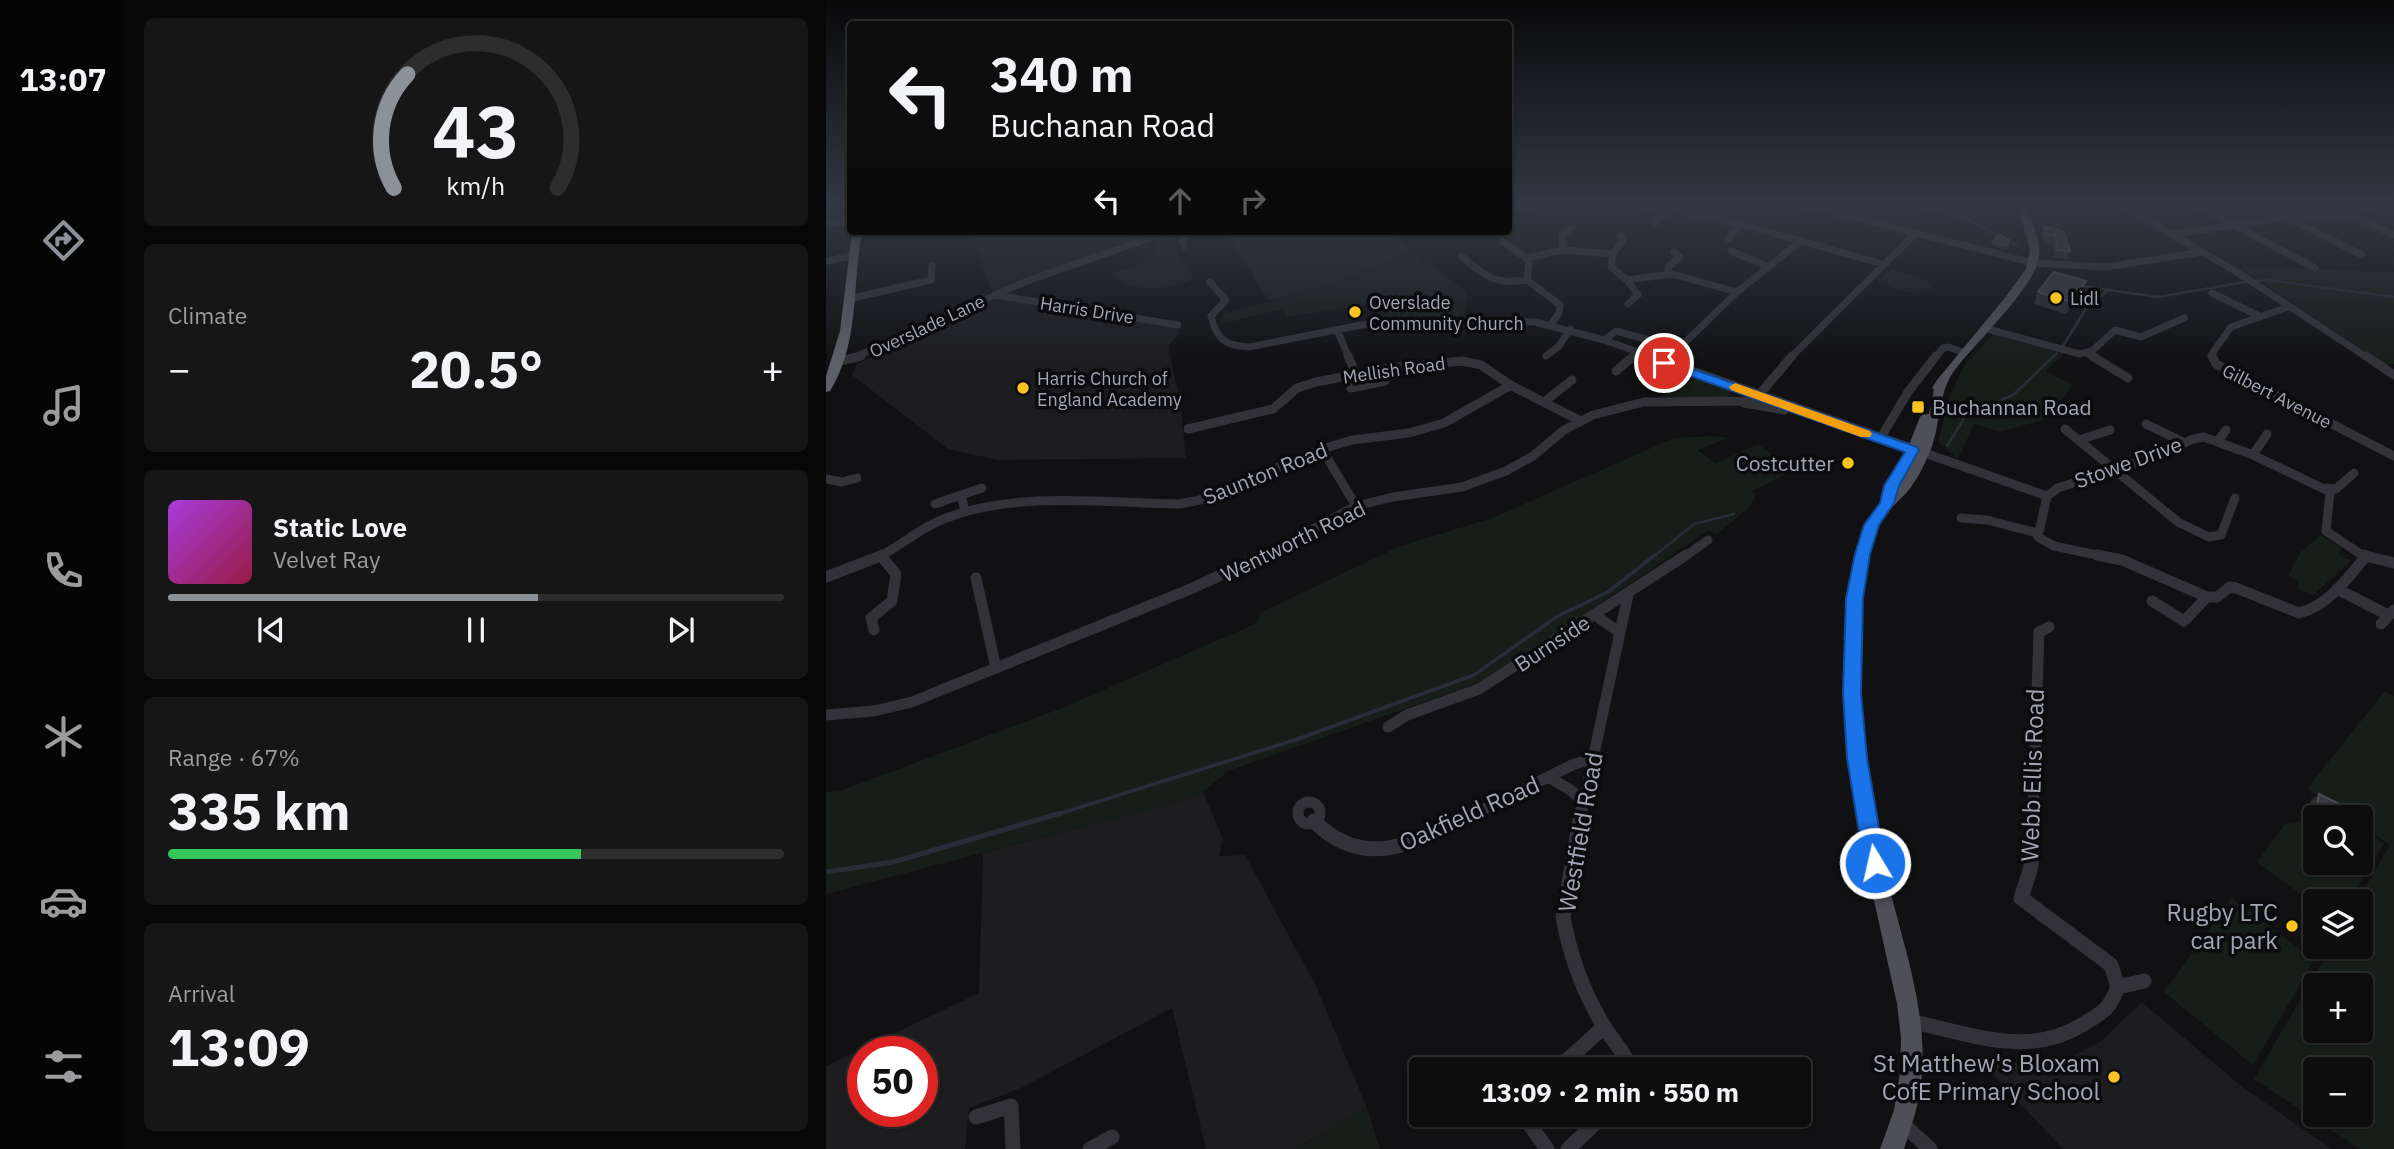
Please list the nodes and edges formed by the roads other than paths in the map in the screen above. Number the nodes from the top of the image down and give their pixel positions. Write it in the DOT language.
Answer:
graph roads {
  1 [pos="1526,258"];
  2 [pos="851,259"];
  3 [pos="1088,259"];
  4 [pos="1464,259"];
  5 [pos="1612,259"];
  6 [pos="1676,259"];
  7 [pos="1754,259"];
  8 [pos="1779,259"];
  9 [pos="1865,259"];
  10 [pos="1889,259"];
  11 [pos="2011,259"];
  12 [pos="2033,259"];
  13 [pos="2160,259"];
  14 [pos="2212,259"];
  15 [pos="2298,259"];
  16 [pos="2034,263"];
  17 [pos="932,264"];
  18 [pos="1883,264"];
  19 [pos="1769,267"];
  20 [pos="2315,268"];
  21 [pos="1668,273"];
  22 [pos="1527,280"];
  23 [pos="1627,280"];
  24 [pos="1210,282"];
  25 [pos="1737,292"];
  26 [pos="995,295"];
  27 [pos="2200,296"];
  28 [pos="849,299"];
  29 [pos="1635,302"];
  30 [pos="2288,307"];
  31 [pos="2259,316"];
  32 [pos="2183,318"];
  33 [pos="1178,325"];
  34 [pos="1551,325"];
  35 [pos="1984,328"];
  36 [pos="1570,329"];
  37 [pos="1337,330"];
  38 [pos="1216,336"];
  39 [pos="1206,340"];
  40 [pos="1604,340"];
  41 [pos="1649,340"];
  42 [pos="1962,352"];
  43 [pos="1638,353"];
  44 [pos="2086,353"];
  45 [pos="1546,356"];
  46 [pos="840,361"];
  47 [pos="1664,363"];
  48 [pos="1384,369"];
  49 [pos="1616,371"];
  50 [pos="2391,372"];
  51 [pos="1356,374"];
  52 [pos="2128,378"];
  53 [pos="1572,380"];
  54 [pos="1511,385"];
  55 [pos="826,388"];
  56 [pos="1351,388"];
  57 [pos="1746,391"];
  58 [pos="1759,395"];
  59 [pos="1719,401"];
  60 [pos="1544,402"];
  61 [pos="1742,402"];
  62 [pos="1811,414"];
  63 [pos="1578,420"];
  64 [pos="2146,424"];
  65 [pos="1188,429"];
  66 [pos="2064,429"];
  67 [pos="2110,430"];
  68 [pos="2226,430"];
  69 [pos="2267,434"];
  70 [pos="1880,439"];
  71 [pos="2079,440"];
  72 [pos="2218,442"];
  73 [pos="2185,443"];
  74 [pos="1322,449"];
  75 [pos="1918,452"];
  76 [pos="2253,455"];
  77 [pos="2394,456"];
  78 [pos="2116,469"];
  79 [pos="2354,473"];
  80 [pos="826,479"];
  81 [pos="858,479"];
  82 [pos="982,488"];
  83 [pos="2327,488"];
  84 [pos="961,495"];
  85 [pos="2047,496"];
  86 [pos="2235,498"];
  87 [pos="1887,503"];
  88 [pos="935,504"];
  89 [pos="1356,506"];
  90 [pos="2219,506"];
  91 [pos="965,511"];
  92 [pos="2231,511"];
  93 [pos="1961,518"];
  94 [pos="2038,533"];
  95 [pos="1708,540"];
  96 [pos="881,556"];
  97 [pos="2366,556"];
  98 [pos="2394,563"];
  99 [pos="826,577"];
  100 [pos="976,578"];
  101 [pos="2337,589"];
  102 [pos="1629,595"];
  103 [pos="2207,597"];
  104 [pos="2152,601"];
  105 [pos="1595,615"];
  106 [pos="2388,617"];
  107 [pos="2049,627"];
  108 [pos="874,630"];
  109 [pos="1619,632"];
  110 [pos="996,668"];
  111 [pos="826,716"];
  112 [pos="1388,727"];
  113 [pos="1591,760"];
  114 [pos="1550,778"];
  115 [pos="1584,804"];
  116 [pos="1314,821"];
  117 [pos="2144,981"];
  118 [pos="2118,987"];
  119 [pos="1913,1022"];
  120 [pos="1604,1027"];
  121 [pos="1570,1057"];
  122 [pos="1623,1057"];
  123 [pos="976,1117"];
  124 [pos="1903,1124"];
  125 [pos="1531,1127"];
  126 [pos="1591,1127"];
  127 [pos="1112,1137"];
  128 [pos="1013,1149"];
  129 [pos="1090,1149"];
  130 [pos="1547,1149"];
  131 [pos="1568,1149"];
  132 [pos="1892,1149"];
  133 [pos="1930,1149"];
  1 -- 22 [label="street"];
  2 -- 28 [label="highway"];
  3 -- 26 [label="street, Overslade Lane"];
  4 -- 22 [label="street"];
  5 -- 23 [label="street"];
  6 -- 21 [label="street"];
  7 -- 19 [label="street"];
  8 -- 19 [label="street"];
  9 -- 18 [label="street"];
  10 -- 18 [label="street"];
  11 -- 16 [label="street"];
  12 -- 16 [label="main road"];
  13 -- 16 [label="street"];
  14 -- 30 [label="street"];
  15 -- 20 [label="street"];
  16 -- 35 [label="main road"];
  17 -- 28 [label="street"];
  18 -- 58 [label="street"];
  19 -- 25 [label="street"];
  21 -- 23 [label="street"];
  21 -- 25 [label="street"];
  22 -- 34 [label="street"];
  23 -- 29 [label="street"];
  24 -- 38 [label="street"];
  25 -- 47 [label="street"];
  26 -- 33 [label="street, Harris Drive"];
  26 -- 46 [label="street, Overslade Lane"];
  27 -- 31 [label="street"];
  28 -- 46 [label="highway"];
  30 -- 31 [label="street, Gilbert Avenue"];
  30 -- 50 [label="street"];
  31 -- 77 [label="street, Gilbert Avenue"];
  32 -- 44 [label="street"];
  34 -- 36 [label="street"];
  34 -- 37 [label="street"];
  35 -- 42 [label="main road"];
  35 -- 44 [label="street"];
  36 -- 40 [label="street"];
  36 -- 45 [label="street"];
  37 -- 38 [label="street"];
  37 -- 51 [label="street"];
  38 -- 39 [label="street"];
  40 -- 41 [label="street"];
  40 -- 43 [label="street"];
  42 -- 70 [label="street"];
  42 -- 75 [label="main road"];
  43 -- 47 [label="street"];
  43 -- 49 [label="street"];
  44 -- 52 [label="street"];
  46 -- 55 [label="highway"];
  47 -- 57 [label="street"];
  48 -- 51 [label="street, Mellish Road"];
  48 -- 54 [label="street, Mellish Road"];
  48 -- 56 [label="street"];
  51 -- 65 [label="street, Mellish Road"];
  53 -- 60 [label="street"];
  54 -- 60 [label="street, Mellish Road"];
  54 -- 74 [label="street, Saunton Road"];
  57 -- 58 [label="street"];
  57 -- 59 [label="street"];
  58 -- 61 [label="street, Wentworth Road"];
  58 -- 62 [label="street"];
  59 -- 61 [label="street, Wentworth Road"];
  59 -- 63 [label="street, Wentworth Road"];
  60 -- 63 [label="street, Mellish Road"];
  61 -- 62 [label="street"];
  62 -- 70 [label="street"];
  63 -- 89 [label="street, Wentworth Road"];
  64 -- 73 [label="street"];
  66 -- 71 [label="street"];
  67 -- 71 [label="street"];
  68 -- 72 [label="street"];
  69 -- 76 [label="street"];
  70 -- 75 [label="street"];
  71 -- 78 [label="street"];
  72 -- 73 [label="street, Stowe Drive"];
  72 -- 76 [label="street, Stowe Drive"];
  73 -- 78 [label="street, Stowe Drive"];
  74 -- 89 [label="street"];
  74 -- 91 [label="street, Saunton Road"];
  75 -- 85 [label="street"];
  75 -- 87 [label="main road"];
  75 -- 87 [label="main road"];
  76 -- 83 [label="street, Stowe Drive"];
  78 -- 85 [label="street, Stowe Drive"];
  78 -- 92 [label="street"];
  79 -- 83 [label="street"];
  80 -- 81 [label="street"];
  82 -- 84 [label="street"];
  83 -- 97 [label="street"];
  84 -- 88 [label="street"];
  84 -- 91 [label="street"];
  85 -- 94 [label="street"];
  86 -- 92 [label="street"];
  87 -- 119 [label="main road"];
  89 -- 110 [label="street, Wentworth Road"];
  90 -- 92 [label="street"];
  91 -- 96 [label="street, Saunton Road"];
  93 -- 94 [label="street"];
  94 -- 103 [label="street"];
  95 -- 102 [label="street, Burnside"];
  96 -- 99 [label="street, Saunton Road"];
  96 -- 108 [label="street"];
  97 -- 98 [label="street"];
  97 -- 101 [label="street"];
  100 -- 110 [label="street"];
  101 -- 103 [label="street"];
  101 -- 106 [label="street"];
  102 -- 105 [label="street, Burnside"];
  102 -- 109 [label="street, Westfield Road"];
  103 -- 104 [label="street"];
  105 -- 109 [label="street"];
  105 -- 112 [label="street, Burnside"];
  107 -- 118 [label="street, Webb Ellis Road"];
  109 -- 113 [label="street, Westfield Road"];
  110 -- 111 [label="street, Wentworth Road"];
  113 -- 114 [label="street, Oakfield Road"];
  113 -- 115 [label="street, Westfield Road"];
  114 -- 115 [label="street"];
  114 -- 116 [label="street, Oakfield Road"];
  115 -- 120 [label="street, Westfield Road"];
  117 -- 118 [label="street"];
  118 -- 119 [label="street"];
  119 -- 124 [label="main road"];
  120 -- 121 [label="street"];
  120 -- 122 [label="street, Westfield Road"];
  123 -- 128 [label="street"];
  124 -- 132 [label="main road"];
  124 -- 133 [label="street"];
  125 -- 130 [label="street"];
  126 -- 131 [label="street"];
  127 -- 129 [label="street"];
}
